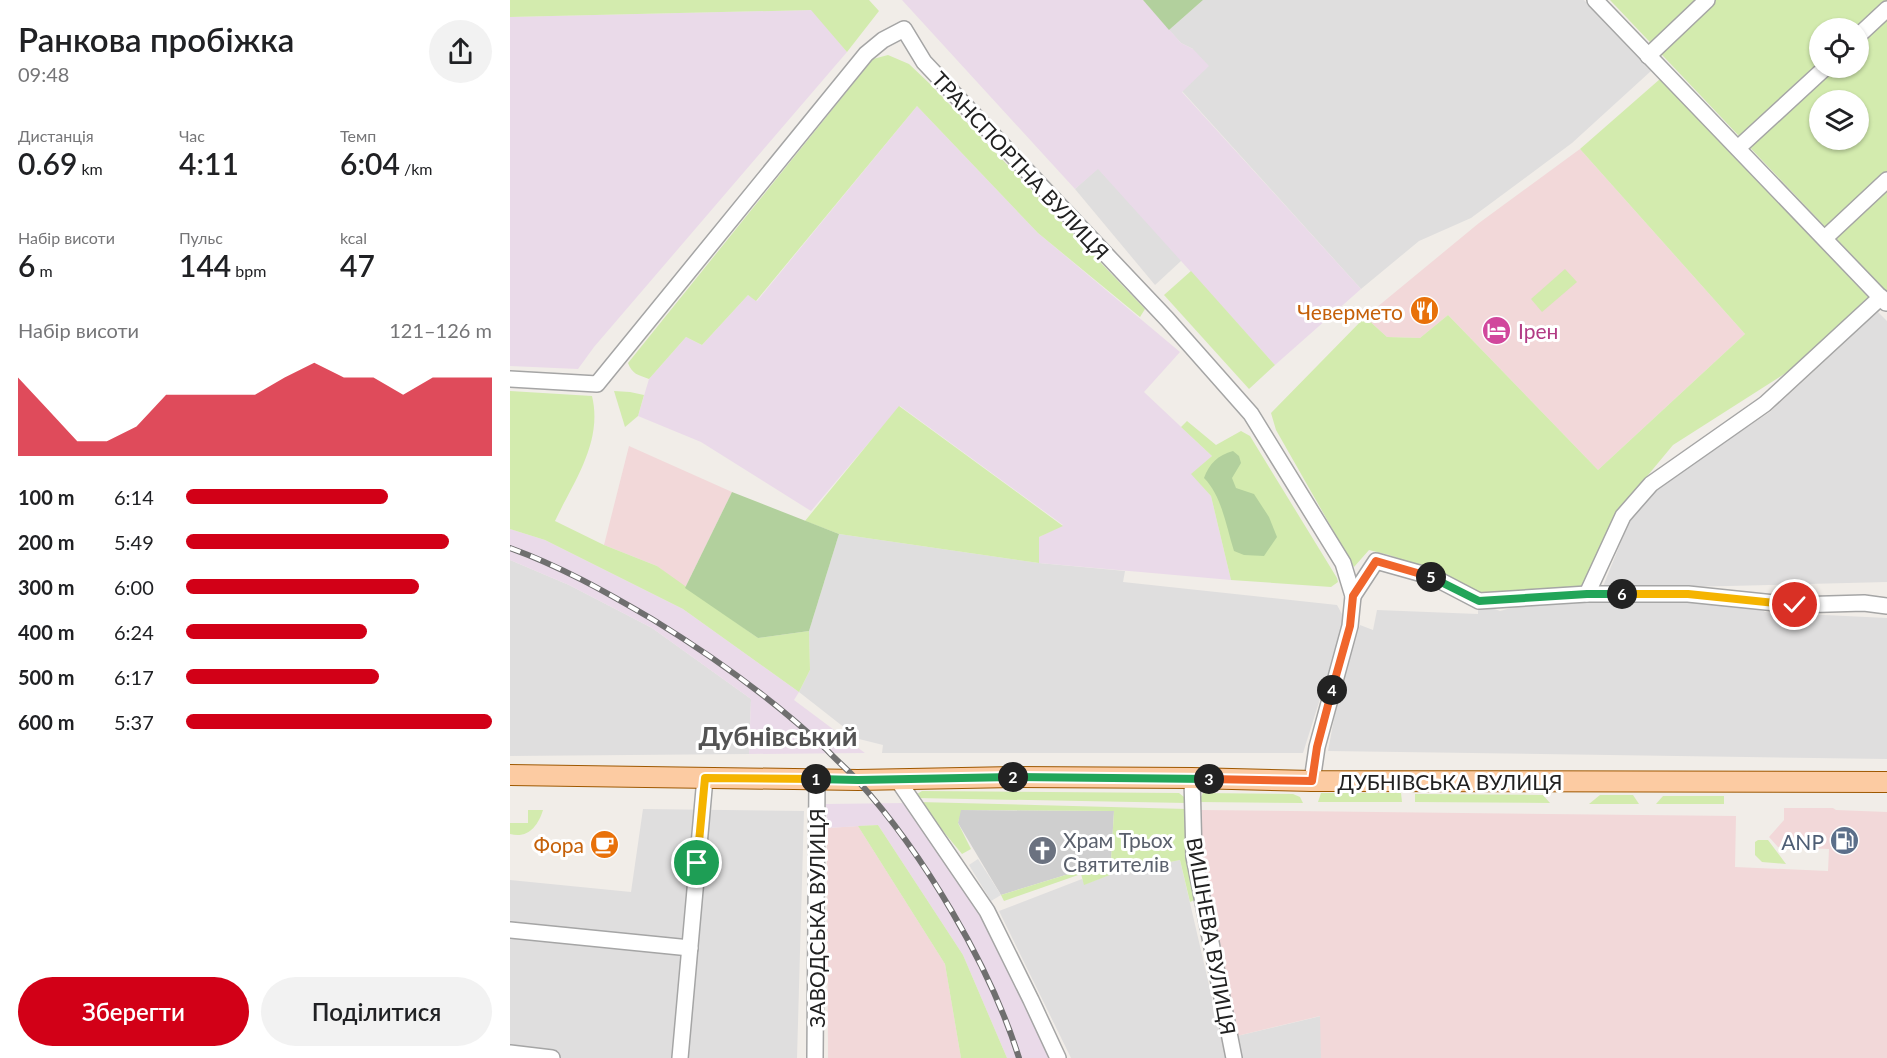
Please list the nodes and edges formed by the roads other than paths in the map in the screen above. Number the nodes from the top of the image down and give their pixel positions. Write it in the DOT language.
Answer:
graph roads {
  1 [pos="1595,0"];
  2 [pos="1707,0"];
  3 [pos="1887,9"];
  4 [pos="1869,26"];
  5 [pos="1648,56"];
  6 [pos="1814,78"];
  7 [pos="1738,148"];
  8 [pos="1887,180"];
  9 [pos="1825,238"];
  10 [pos="1884,301"];
  11 [pos="510,379"];
  12 [pos="1587,594"];
  13 [pos="1353,596"];
  14 [pos="1887,606"];
  15 [pos="510,775"];
  16 [pos="705,778"];
  17 [pos="1191,778"];
  18 [pos="817,779"];
  19 [pos="897,779"];
  20 [pos="1312,781"];
  21 [pos="1887,782"];
  22 [pos="510,930"];
  23 [pos="690,948"];
  24 [pos="510,1053"];
  25 [pos="552,1058"];
  26 [pos="680,1058"];
  27 [pos="815,1058"];
  28 [pos="1058,1058"];
  29 [pos="1233,1058"];
  1 -- 5 [label="street"];
  2 -- 5 [label="street"];
  3 -- 4 [label="street"];
  5 -- 7 [label="street"];
  6 -- 7 [label="street"];
  7 -- 9 [label="street"];
  8 -- 9 [label="street"];
  9 -- 10 [label="street"];
  10 -- 12 [label="street"];
  11 -- 13 [label="street, ТРАНСПОРТНА ВУЛИЦЯ"];
  12 -- 13 [label="street"];
  12 -- 14 [label="street"];
  13 -- 20 [label="street, ТРАНСПОРТНА ВУЛИЦЯ"];
  15 -- 16 [label="main road, ДУБНІВСЬКА ВУЛИЦЯ"];
  16 -- 18 [label="main road, ДУБНІВСЬКА ВУЛИЦЯ"];
  16 -- 23 [label="street"];
  17 -- 19 [label="main road, ДУБНІВСЬКА ВУЛИЦЯ"];
  17 -- 20 [label="main road, ДУБНІВСЬКА ВУЛИЦЯ"];
  17 -- 29 [label="street, ВИШНЕВА ВУЛИЦЯ"];
  18 -- 19 [label="main road, ДУБНІВСЬКА ВУЛИЦЯ"];
  18 -- 27 [label="street, ЗАВОДСЬКА ВУЛИЦЯ"];
  19 -- 28 [label="street"];
  20 -- 21 [label="main road, ДУБНІВСЬКА ВУЛИЦЯ"];
  22 -- 23 [label="street"];
  23 -- 26 [label="street"];
  24 -- 25 [label="street"];
}
